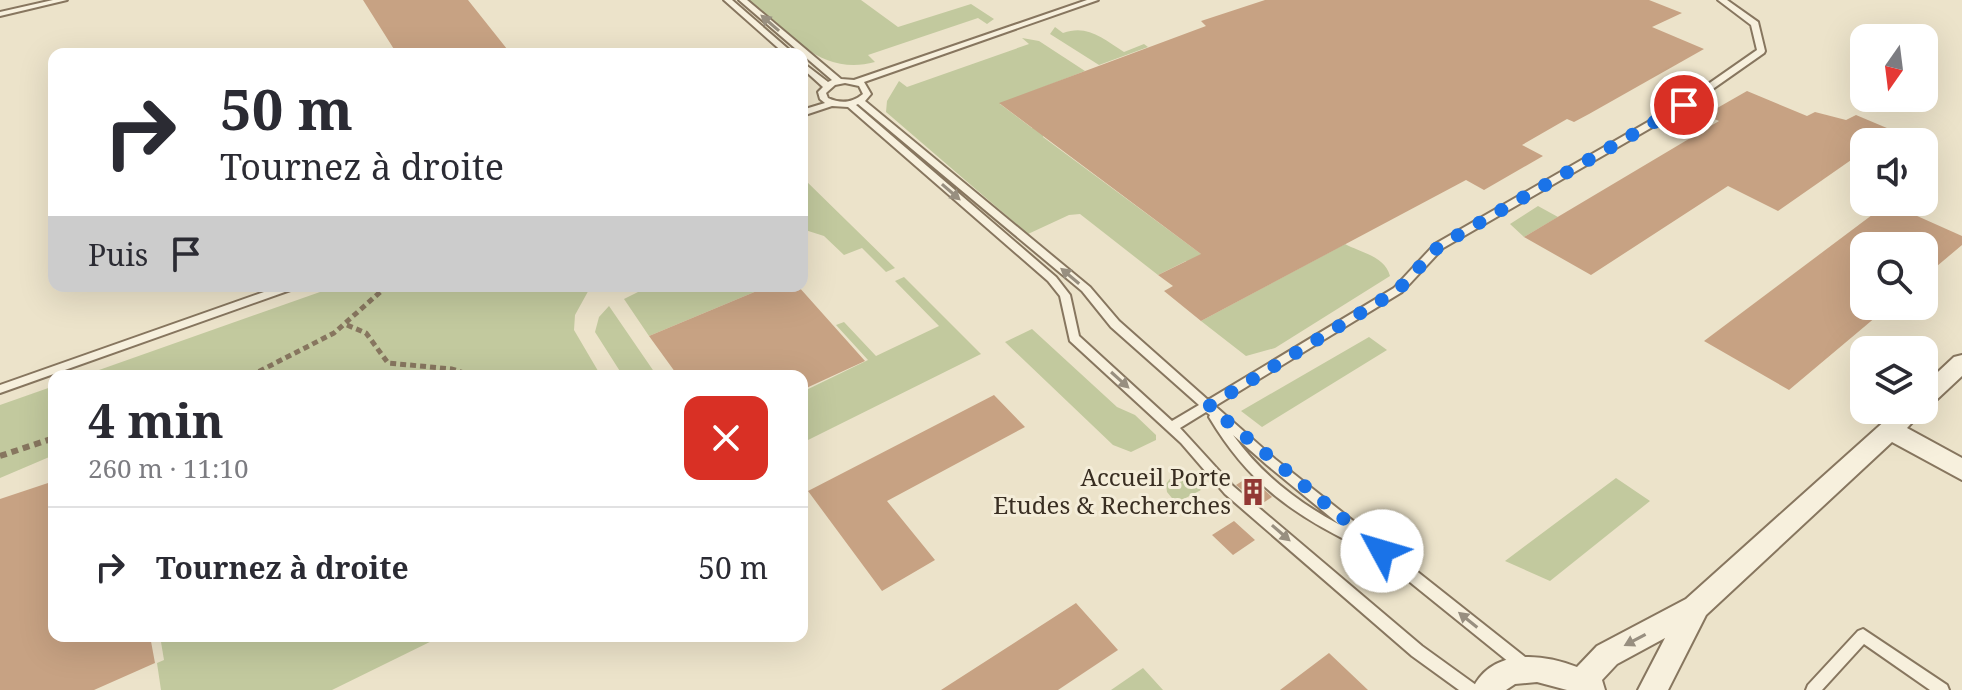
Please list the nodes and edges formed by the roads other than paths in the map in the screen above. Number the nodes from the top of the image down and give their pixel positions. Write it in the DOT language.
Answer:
graph roads {
  1 [pos="63,0"];
  2 [pos="728,0"];
  3 [pos="743,0"];
  4 [pos="1094,0"];
  5 [pos="1722,0"];
  6 [pos="0,14"];
  7 [pos="783,48"];
  8 [pos="799,48"];
  9 [pos="808,56"];
  10 [pos="808,69"];
  11 [pos="839,82"];
  12 [pos="856,82"];
  13 [pos="827,86"];
  14 [pos="832,103"];
  15 [pos="855,103"];
  16 [pos="808,111"];
  17 [pos="275,292"];
  18 [pos="1962,363"];
  19 [pos="54,370"];
  20 [pos="48,372"];
  21 [pos="1938,385"];
  22 [pos="0,389"];
  23 [pos="1209,406"];
  24 [pos="1897,424"];
  25 [pos="1172,427"];
  26 [pos="1890,430"];
  27 [pos="1962,470"];
  28 [pos="1382,551"];
  29 [pos="1696,607"];
  30 [pos="1529,669"];
  31 [pos="1588,686"];
  32 [pos="1471,690"];
  33 [pos="1487,690"];
  34 [pos="1653,690"];
  35 [pos="1813,690"];
  36 [pos="1942,690"];
  1 -- 6 [label="lane"];
  2 -- 7 [label="lane"];
  8 -- 3 [label="lane, one-way"];
  4 -- 12 [label="lane"];
  5 -- 23 [label="lane"];
  11 -- 9 [label="lane, one-way"];
  10 -- 13 [label="lane"];
  11 -- 12 [label="lane"];
  11 -- 13 [label="lane"];
  12 -- 15 [label="lane"];
  13 -- 14 [label="lane"];
  14 -- 15 [label="lane"];
  14 -- 16 [label="lane"];
  23 -- 15 [label="lane, one-way"];
  15 -- 25 [label="lane, one-way"];
  17 -- 19 [label="lane"];
  18 -- 21 [label="street"];
  20 -- 22 [label="lane"];
  23 -- 25 [label="lane"];
  23 -- 28 [label="lane"];
  23 -- 28 [label="lane"];
  24 -- 26 [label="street"];
  25 -- 32 [label="lane, one-way"];
  26 -- 27 [label="street"];
  26 -- 29 [label="street"];
  30 -- 28 [label="lane, one-way"];
  29 -- 31 [label="street, one-way"];
  29 -- 34 [label="street"];
  30 -- 31 [label="street"];
  30 -- 33 [label="street"];
  35 -- 36 [label="lane"];
}
